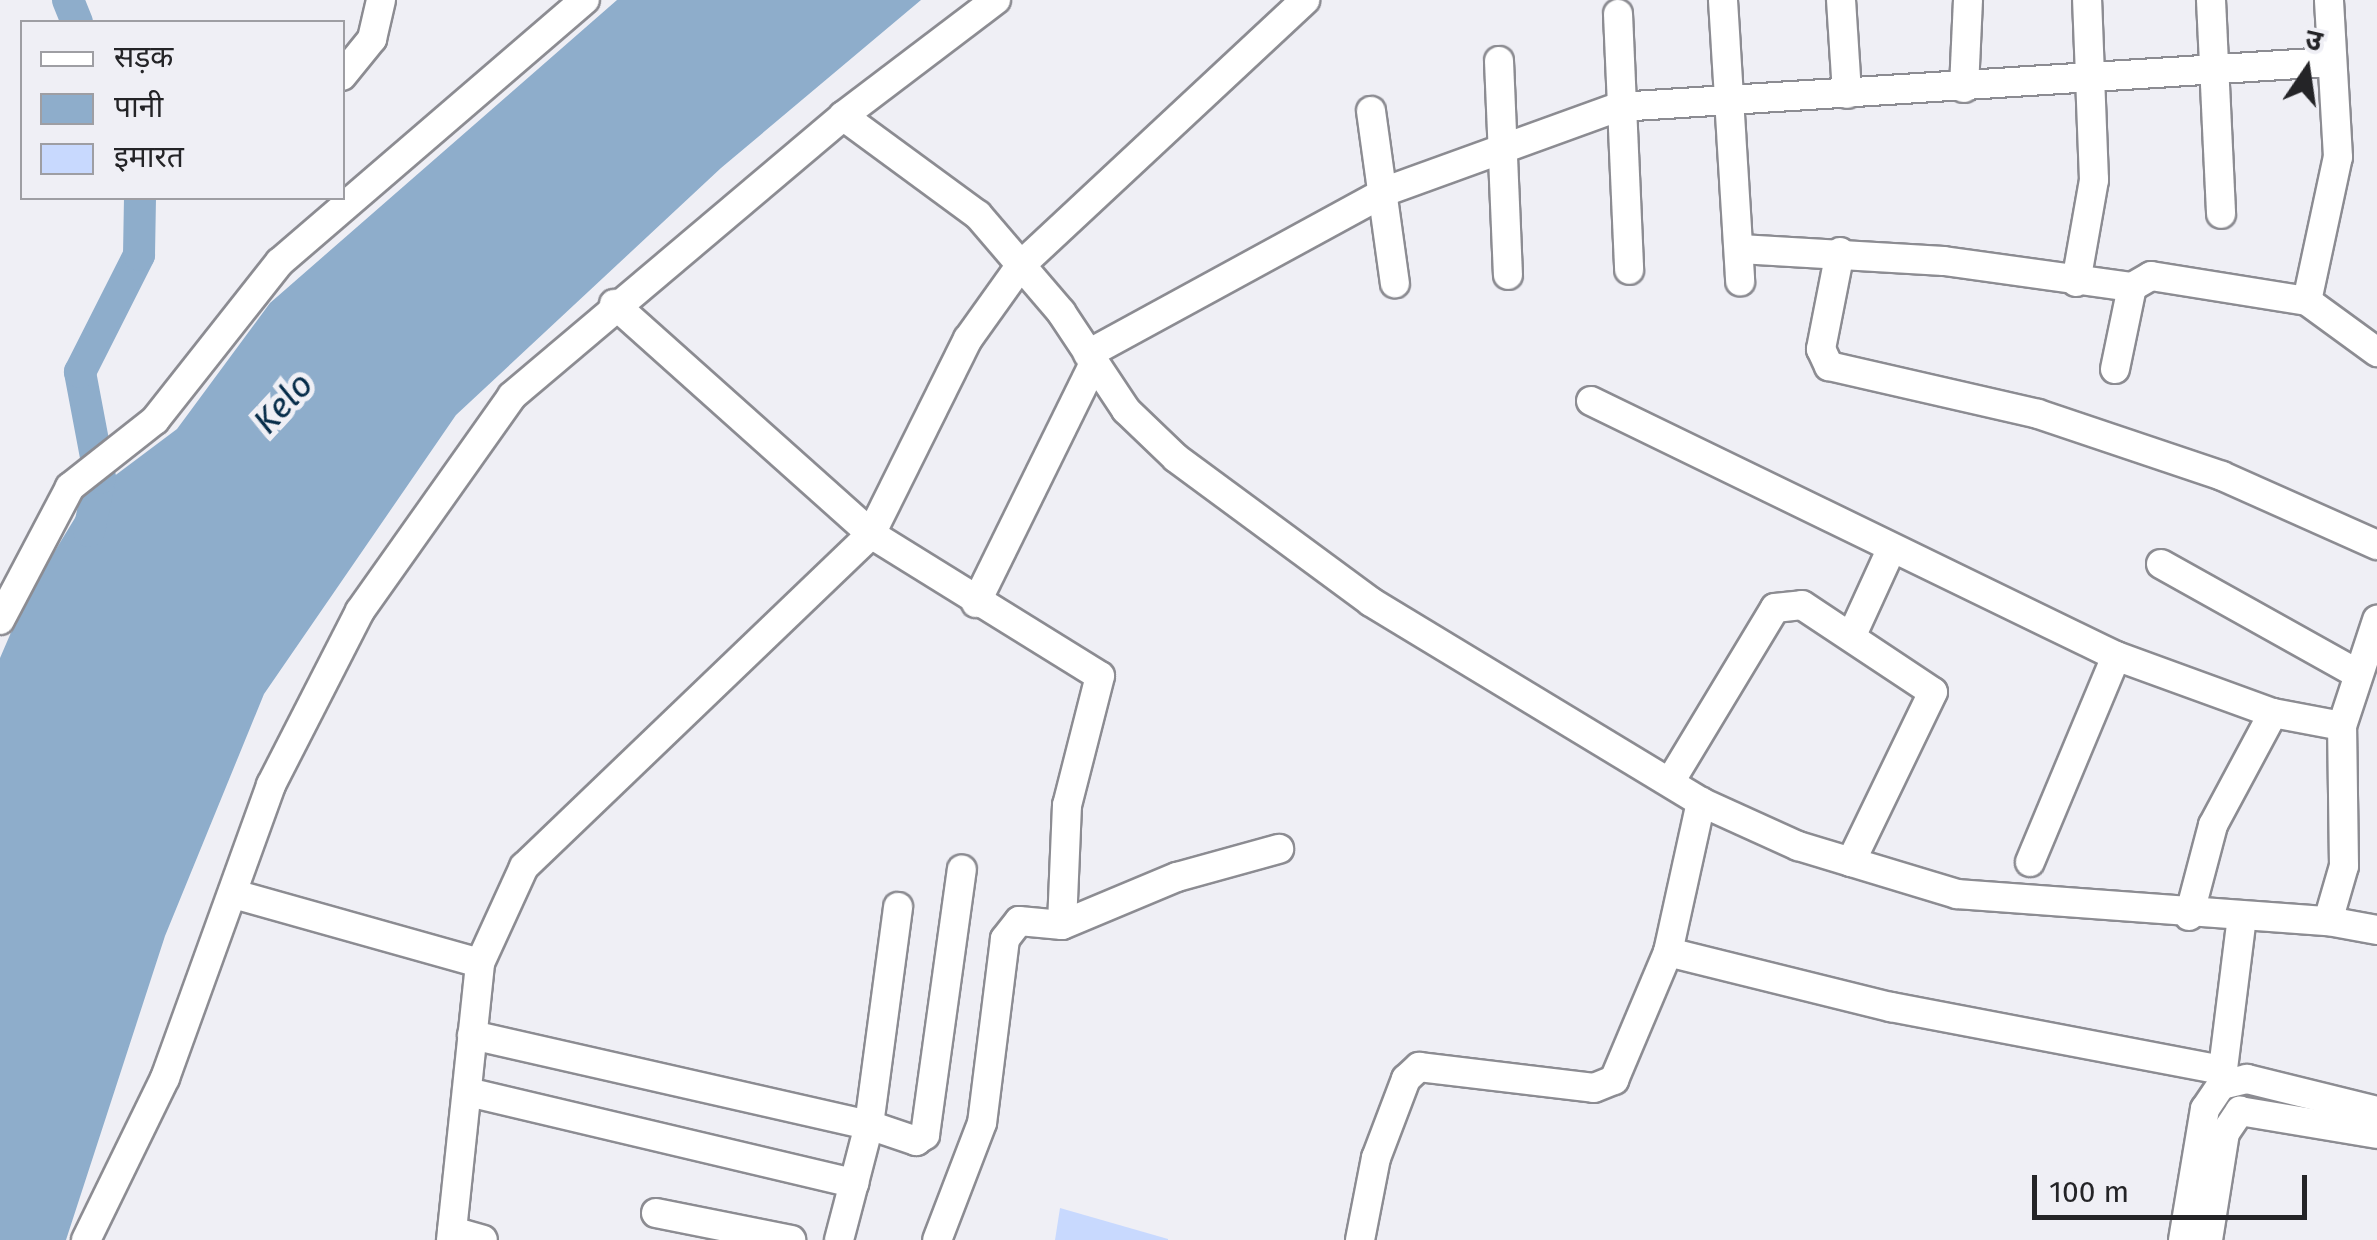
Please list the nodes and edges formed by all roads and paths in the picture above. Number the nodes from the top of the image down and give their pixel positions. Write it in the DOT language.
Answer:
graph roads {
  1 [pos="381,0"];
  2 [pos="586,0"];
  3 [pos="996,0"];
  4 [pos="1305,0"];
  5 [pos="1722,0"];
  6 [pos="1841,0"];
  7 [pos="1968,0"];
  8 [pos="2087,0"];
  9 [pos="2211,0"];
  10 [pos="2329,0"];
  11 [pos="1618,14"];
  12 [pos="1499,61"];
  13 [pos="2330,62"];
  14 [pos="345,72"];
  15 [pos="2218,74"];
  16 [pos="2090,81"];
  17 [pos="1964,88"];
  18 [pos="1847,94"];
  19 [pos="1730,100"];
  20 [pos="1618,107"];
  21 [pos="1371,112"];
  22 [pos="843,116"];
  23 [pos="1504,143"];
  24 [pos="1389,190"];
  25 [pos="2221,214"];
  26 [pos="1740,250"];
  27 [pos="1840,252"];
  28 [pos="1020,266"];
  29 [pos="1630,270"];
  30 [pos="1508,275"];
  31 [pos="1740,281"];
  32 [pos="1395,282"];
  33 [pos="2076,282"];
  34 [pos="2132,288"];
  35 [pos="2306,301"];
  36 [pos="614,304"];
  37 [pos="2377,352"];
  38 [pos="1091,360"];
  39 [pos="2116,370"];
  40 [pos="1591,400"];
  41 [pos="872,534"];
  42 [pos="2377,545"];
  43 [pos="1892,550"];
  44 [pos="2161,564"];
  45 [pos="976,602"];
  46 [pos="0,620"];
  47 [pos="2377,620"];
  48 [pos="1852,635"];
  49 [pos="2116,656"];
  50 [pos="2354,672"];
  51 [pos="2273,713"];
  52 [pos="2342,726"];
  53 [pos="1670,782"];
  54 [pos="1701,802"];
  55 [pos="1278,849"];
  56 [pos="1851,862"];
  57 [pos="2030,862"];
  58 [pos="962,870"];
  59 [pos="234,894"];
  60 [pos="898,907"];
  61 [pos="2189,916"];
  62 [pos="2242,916"];
  63 [pos="2328,920"];
  64 [pos="1062,926"];
  65 [pos="2377,930"];
  66 [pos="1668,952"];
  67 [pos="480,963"];
  68 [pos="472,1036"];
  69 [pos="2218,1077"];
  70 [pos="468,1092"];
  71 [pos="2377,1110"];
  72 [pos="868,1125"];
  73 [pos="2377,1134"];
  74 [pos="854,1182"];
  75 [pos="656,1212"];
  76 [pos="452,1235"];
  77 [pos="86,1240"];
  78 [pos="483,1240"];
  79 [pos="791,1240"];
  80 [pos="839,1240"];
  81 [pos="937,1240"];
  82 [pos="1360,1240"];
  83 [pos="2183,1240"];
  84 [pos="2208,1240"];
  1 -- 14 [label="street"];
  2 -- 46 [label="street"];
  3 -- 22 [label="street"];
  4 -- 28 [label="street"];
  5 -- 19 [label="street"];
  6 -- 18 [label="street"];
  7 -- 17 [label="street"];
  8 -- 16 [label="street"];
  9 -- 15 [label="street"];
  10 -- 13 [label="street"];
  11 -- 20 [label="street"];
  12 -- 23 [label="street"];
  13 -- 15 [label="street"];
  13 -- 35 [label="street"];
  15 -- 16 [label="street"];
  15 -- 25 [label="street"];
  16 -- 17 [label="street"];
  16 -- 33 [label="street"];
  17 -- 18 [label="street"];
  18 -- 19 [label="street"];
  19 -- 20 [label="street"];
  19 -- 26 [label="street"];
  20 -- 23 [label="street"];
  20 -- 29 [label="street"];
  21 -- 24 [label="street"];
  22 -- 28 [label="street"];
  22 -- 36 [label="street"];
  23 -- 24 [label="street"];
  23 -- 30 [label="street"];
  24 -- 32 [label="street"];
  24 -- 38 [label="street"];
  26 -- 27 [label="street"];
  26 -- 31 [label="street"];
  27 -- 33 [label="street"];
  27 -- 42 [label="street"];
  28 -- 38 [label="street"];
  28 -- 41 [label="street"];
  33 -- 34 [label="street"];
  34 -- 35 [label="street"];
  34 -- 39 [label="street"];
  35 -- 37 [label="street"];
  36 -- 41 [label="street"];
  36 -- 59 [label="street"];
  38 -- 45 [label="street"];
  38 -- 53 [label="street"];
  40 -- 43 [label="street"];
  41 -- 45 [label="street"];
  41 -- 67 [label="street"];
  43 -- 48 [label="street"];
  43 -- 49 [label="street"];
  44 -- 50 [label="street"];
  45 -- 64 [label="street"];
  47 -- 50 [label="street"];
  48 -- 53 [label="street"];
  48 -- 56 [label="street"];
  49 -- 51 [label="street"];
  49 -- 57 [label="street"];
  50 -- 52 [label="street"];
  51 -- 52 [label="street"];
  51 -- 61 [label="street"];
  52 -- 63 [label="street"];
  53 -- 54 [label="street"];
  54 -- 56 [label="street"];
  54 -- 66 [label="street"];
  55 -- 64 [label="street"];
  56 -- 61 [label="street"];
  58 -- 72 [label="street"];
  59 -- 67 [label="street"];
  59 -- 77 [label="street"];
  60 -- 72 [label="street"];
  61 -- 62 [label="street"];
  62 -- 63 [label="street"];
  62 -- 69 [label="street"];
  63 -- 65 [label="street"];
  64 -- 81 [label="street"];
  66 -- 69 [label="street"];
  66 -- 82 [label="street"];
  67 -- 68 [label="street"];
  68 -- 70 [label="street"];
  68 -- 72 [label="street"];
  69 -- 71 [label="street"];
  69 -- 83 [label="street"];
  70 -- 74 [label="street"];
  70 -- 76 [label="street"];
  72 -- 74 [label="street"];
  73 -- 84 [label="street"];
  74 -- 80 [label="street"];
  75 -- 79 [label="street"];
  76 -- 78 [label="street"];
}
